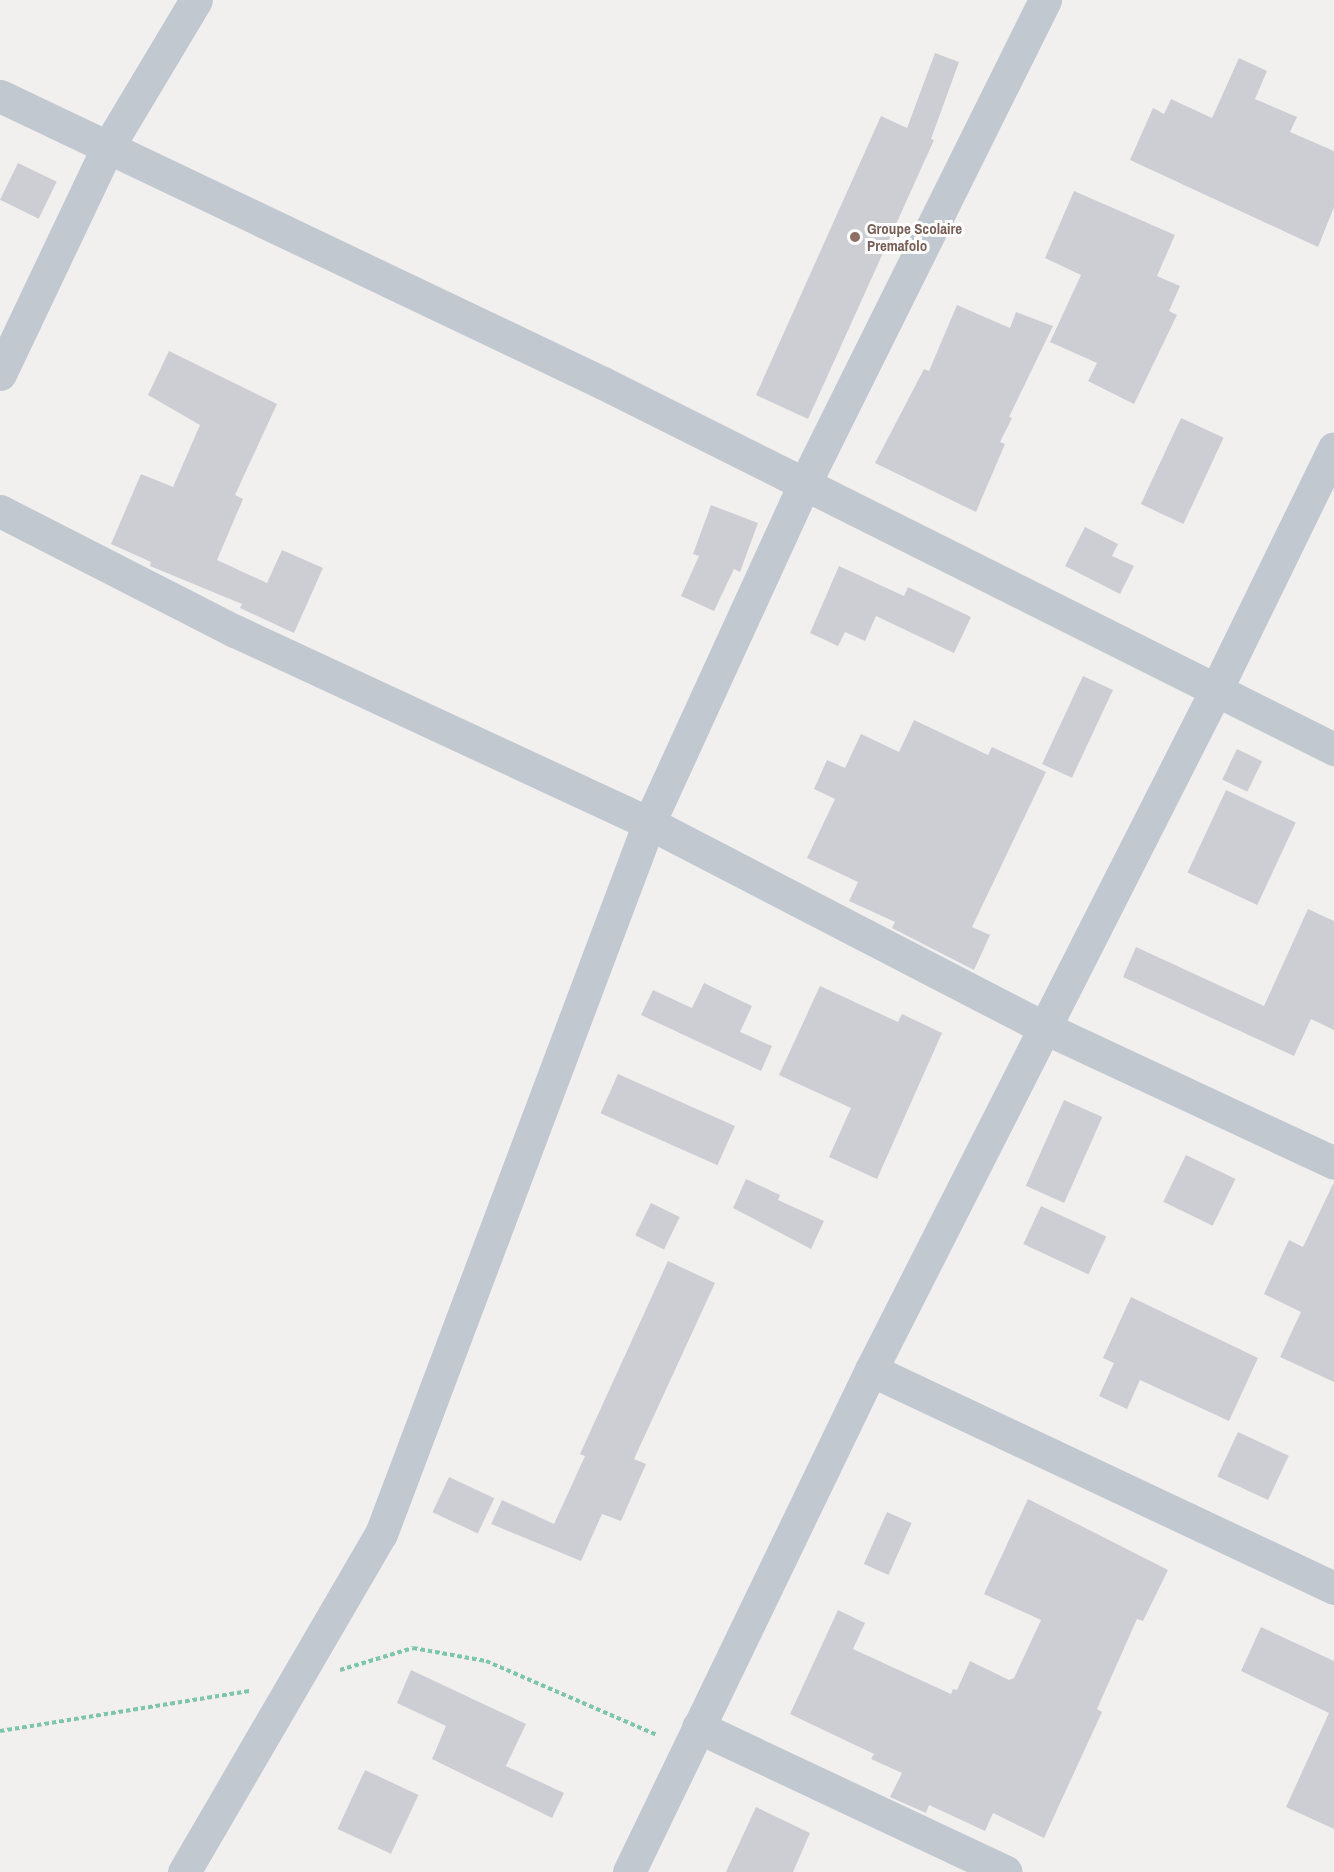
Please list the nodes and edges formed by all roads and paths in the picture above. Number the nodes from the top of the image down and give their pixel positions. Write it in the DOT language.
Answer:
graph roads {
  1 [pos="196,0"];
  2 [pos="1045,0"];
  3 [pos="0,96"];
  4 [pos="108,147"];
  5 [pos="0,374"];
  6 [pos="1334,448"];
  7 [pos="804,485"];
  8 [pos="0,511"];
  9 [pos="1215,692"];
  10 [pos="1334,749"];
  11 [pos="649,823"];
  12 [pos="1045,1028"];
  13 [pos="1334,1163"];
  14 [pos="871,1370"];
  15 [pos="1334,1588"];
  16 [pos="293,1685"];
  17 [pos="0,1731"];
  18 [pos="693,1738"];
  19 [pos="184,1872"];
  20 [pos="630,1872"];
  21 [pos="1006,1872"];
  1 -- 4 [label="street"];
  2 -- 7 [label="street"];
  3 -- 4 [label="street"];
  4 -- 5 [label="street"];
  4 -- 7 [label="street"];
  6 -- 9 [label="street"];
  7 -- 9 [label="street"];
  7 -- 11 [label="street"];
  8 -- 11 [label="street"];
  9 -- 10 [label="street"];
  9 -- 12 [label="street"];
  11 -- 12 [label="street"];
  11 -- 16 [label="street"];
  12 -- 13 [label="street"];
  12 -- 14 [label="street"];
  14 -- 15 [label="street"];
  14 -- 18 [label="street"];
  16 -- 17 [label="path"];
  16 -- 18 [label="path"];
  16 -- 19 [label="street"];
  18 -- 20 [label="street"];
  18 -- 21 [label="street"];
}
